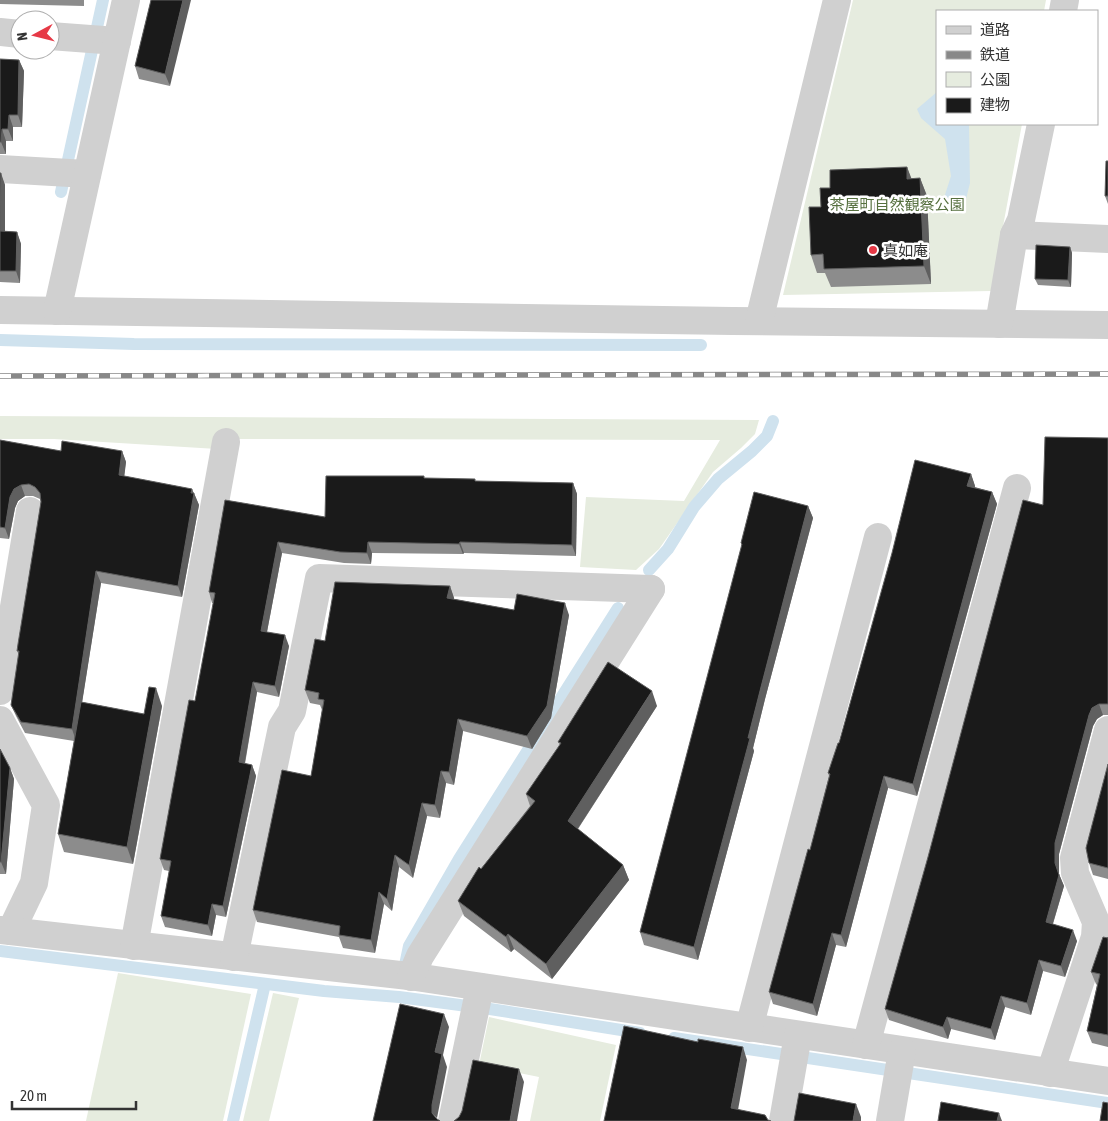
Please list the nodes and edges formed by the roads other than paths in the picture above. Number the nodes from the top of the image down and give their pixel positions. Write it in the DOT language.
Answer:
graph roads {
  1 [pos="126,0"];
  2 [pos="837,0"];
  3 [pos="60,37"];
  4 [pos="101,40"];
  5 [pos="1041,125"];
  6 [pos="0,169"];
  7 [pos="71,173"];
  8 [pos="1014,235"];
  9 [pos="1108,239"];
  10 [pos="0,310"];
  11 [pos="57,311"];
  12 [pos="759,321"];
  13 [pos="999,324"];
  14 [pos="1108,324"];
  15 [pos="226,442"];
  16 [pos="1017,488"];
  17 [pos="30,511"];
  18 [pos="878,536"];
  19 [pos="0,691"];
  20 [pos="0,720"];
  21 [pos="1108,730"];
  22 [pos="6,931"];
  23 [pos="134,946"];
  24 [pos="234,957"];
  25 [pos="406,976"];
  26 [pos="477,1001"];
  27 [pos="749,1028"];
  28 [pos="866,1045"];
  29 [pos="795,1051"];
  30 [pos="899,1065"];
  31 [pos="1050,1073"];
  32 [pos="1108,1081"];
  33 [pos="452,1121"];
  34 [pos="783,1121"];
  35 [pos="890,1121"];
  1 -- 4 [label="street"];
  2 -- 12 [label="street"];
  3 -- 4 [label="street"];
  4 -- 7 [label="street"];
  5 -- 8 [label="street"];
  6 -- 7 [label="street"];
  7 -- 11 [label="street"];
  8 -- 9 [label="street"];
  8 -- 13 [label="street"];
  10 -- 11 [label="street"];
  11 -- 12 [label="street"];
  12 -- 13 [label="street"];
  13 -- 14 [label="street"];
  15 -- 23 [label="street"];
  16 -- 28 [label="street"];
  17 -- 19 [label="street"];
  18 -- 27 [label="street"];
  20 -- 22 [label="street"];
  21 -- 31 [label="street"];
  22 -- 23 [label="street"];
  23 -- 24 [label="street"];
  24 -- 25 [label="street"];
  24 -- 25 [label="street"];
  25 -- 26 [label="street"];
  26 -- 27 [label="street"];
  26 -- 33 [label="street"];
  27 -- 29 [label="street"];
  28 -- 29 [label="street"];
  28 -- 30 [label="street"];
  29 -- 34 [label="street"];
  30 -- 31 [label="street"];
  30 -- 35 [label="street"];
  31 -- 32 [label="street"];
}
